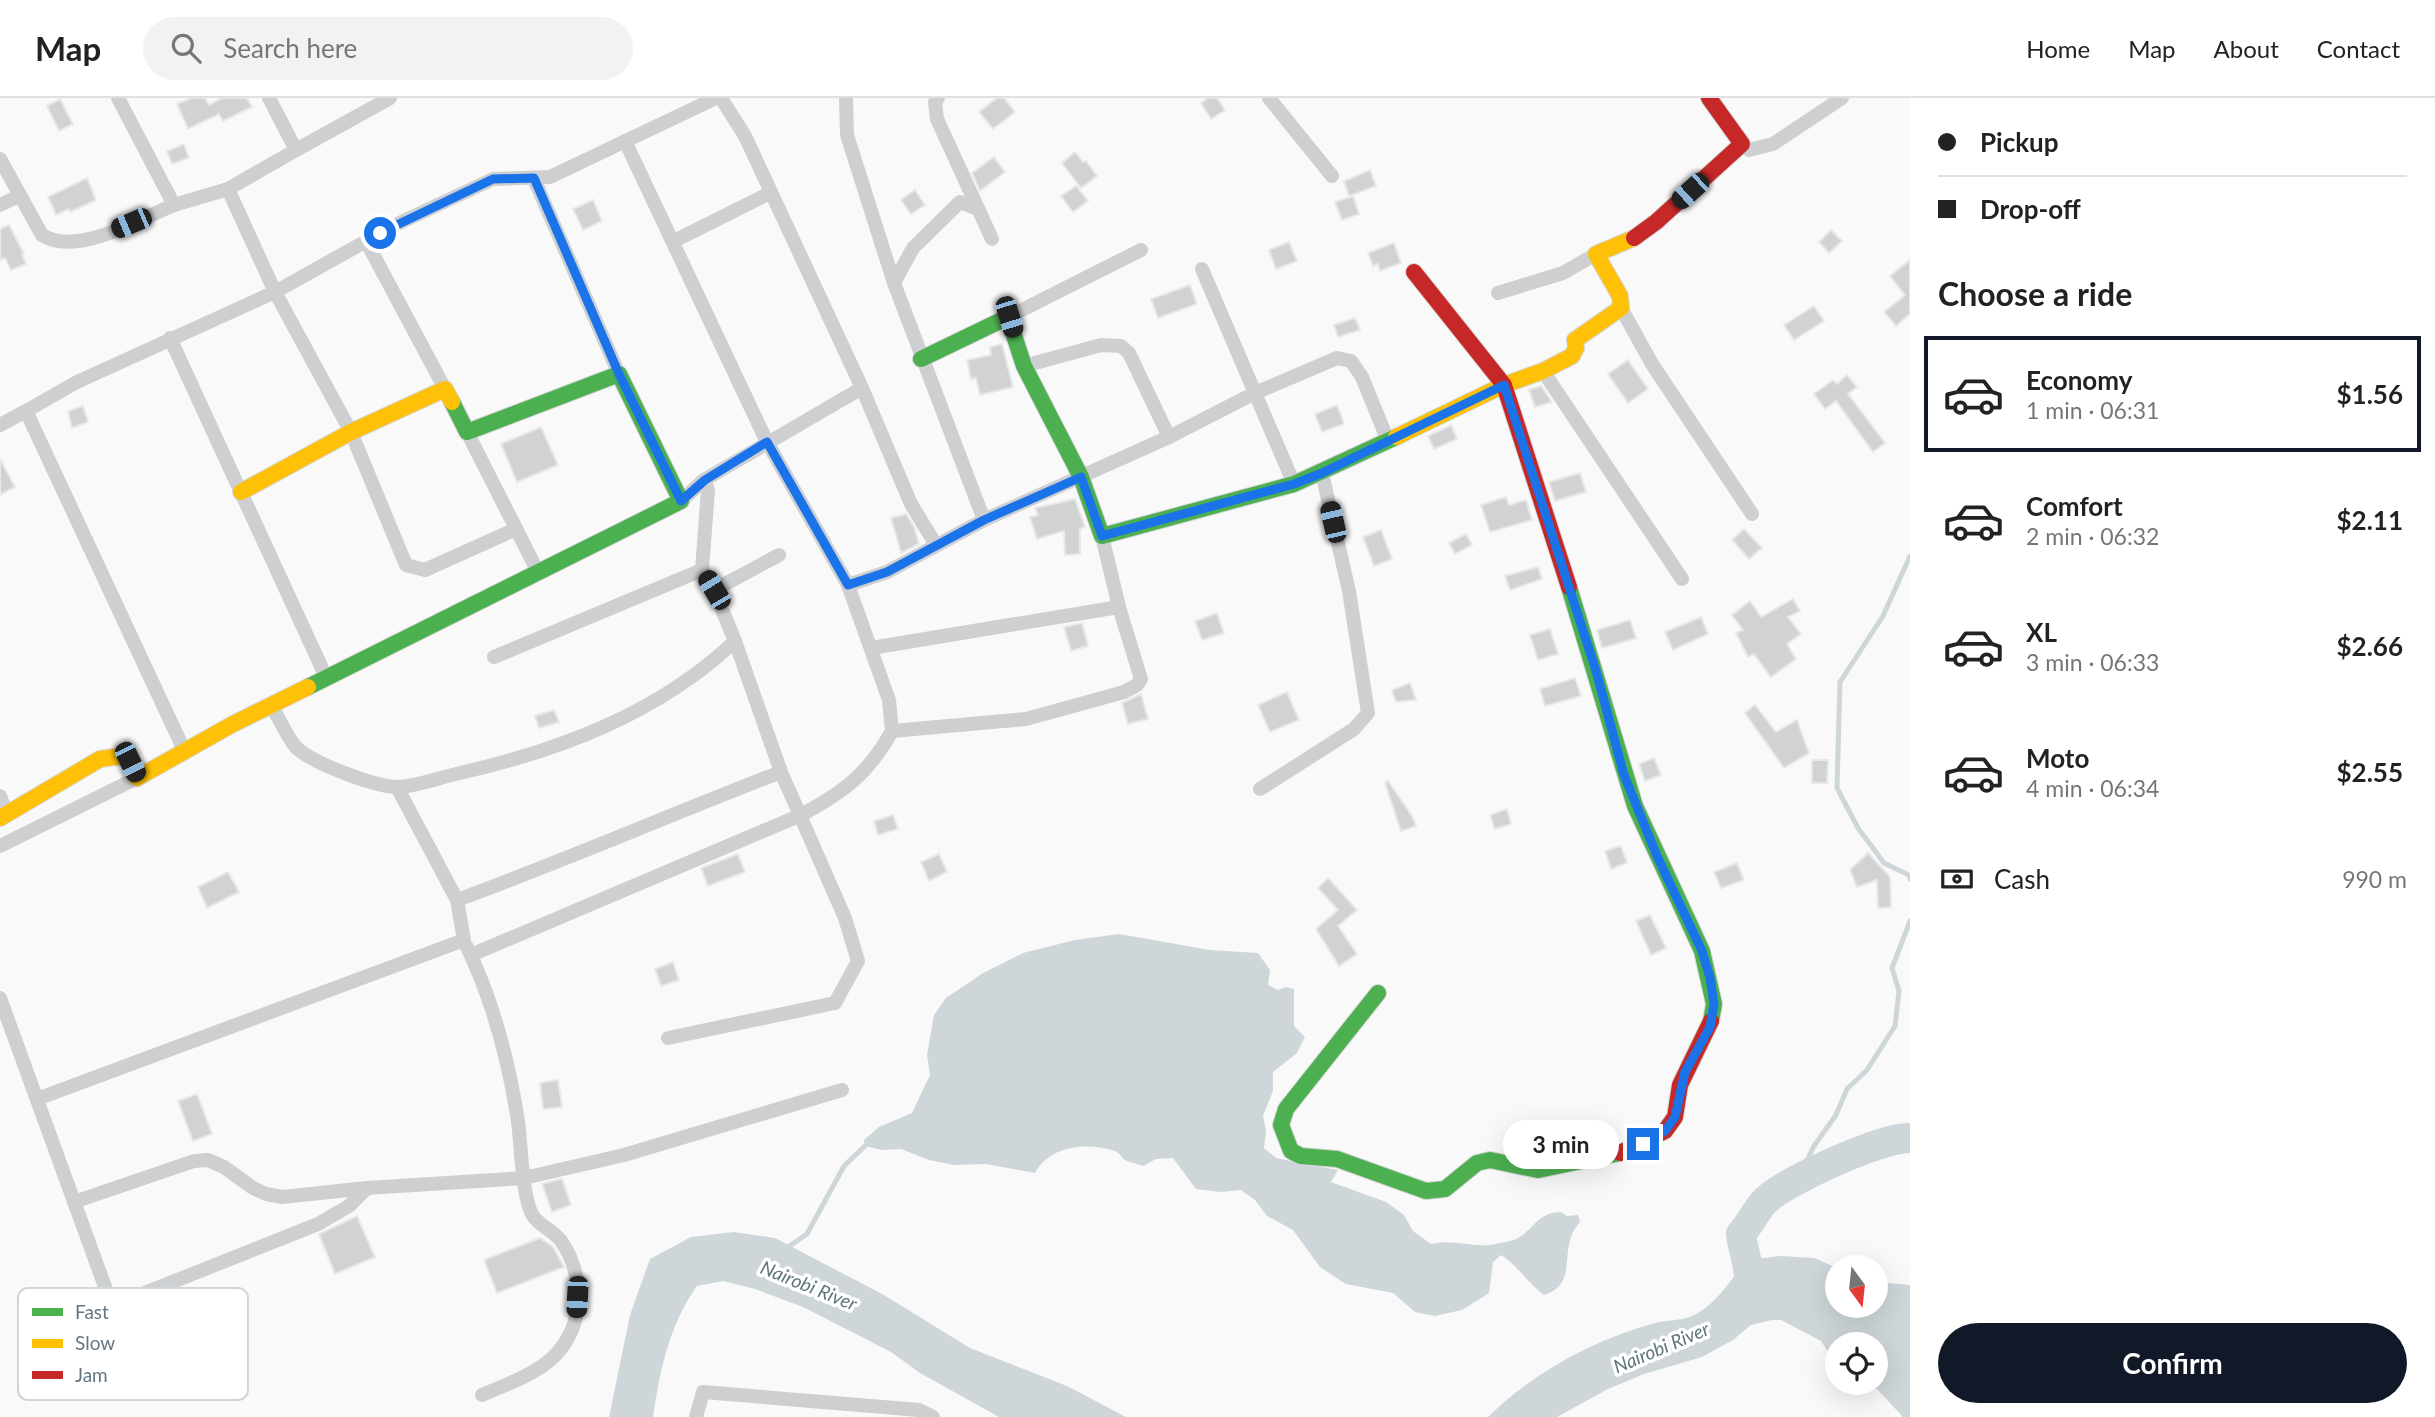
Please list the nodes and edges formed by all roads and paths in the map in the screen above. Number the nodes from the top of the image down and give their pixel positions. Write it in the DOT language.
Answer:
graph roads {
  1 [pos="118,98"];
  2 [pos="269,98"];
  3 [pos="390,98"];
  4 [pos="718,98"];
  5 [pos="846,98"];
  6 [pos="938,98"];
  7 [pos="1269,98"];
  8 [pos="1709,98"];
  9 [pos="1842,98"];
  10 [pos="625,141"];
  11 [pos="1742,144"];
  12 [pos="296,150"];
  13 [pos="0,159"];
  14 [pos="1332,176"];
  15 [pos="534,178"];
  16 [pos="228,189"];
  17 [pos="770,193"];
  18 [pos="19,196"];
  19 [pos="0,205"];
  20 [pos="174,205"];
  21 [pos="978,209"];
  22 [pos="992,239"];
  23 [pos="366,241"];
  24 [pos="674,241"];
  25 [pos="1141,250"];
  26 [pos="1596,254"];
  27 [pos="1202,269"];
  28 [pos="1415,272"];
  29 [pos="894,283"];
  30 [pos="275,292"];
  31 [pos="1498,293"];
  32 [pos="1621,309"];
  33 [pos="1009,317"];
  34 [pos="170,338"];
  35 [pos="921,359"];
  36 [pos="1024,366"];
  37 [pos="1543,371"];
  38 [pos="619,374"];
  39 [pos="1504,385"];
  40 [pos="862,388"];
  41 [pos="445,389"];
  42 [pos="1255,393"];
  43 [pos="26,411"];
  44 [pos="0,425"];
  45 [pos="351,432"];
  46 [pos="467,432"];
  47 [pos="1169,437"];
  48 [pos="1388,441"];
  49 [pos="767,442"];
  50 [pos="1322,473"];
  51 [pos="1081,477"];
  52 [pos="705,480"];
  53 [pos="1294,484"];
  54 [pos="241,492"];
  55 [pos="681,501"];
  56 [pos="1752,514"];
  57 [pos="984,520"];
  58 [pos="516,528"];
  59 [pos="1102,536"];
  60 [pos="936,545"];
  61 [pos="779,555"];
  62 [pos="702,570"];
  63 [pos="538,572"];
  64 [pos="1682,579"];
  65 [pos="848,585"];
  66 [pos="714,590"];
  67 [pos="1119,607"];
  68 [pos="734,641"];
  69 [pos="871,648"];
  70 [pos="494,657"];
  71 [pos="326,677"];
  72 [pos="271,705"];
  73 [pos="892,731"];
  74 [pos="184,750"];
  75 [pos="780,772"];
  76 [pos="137,778"];
  77 [pos="397,787"];
  78 [pos="1261,789"];
  79 [pos="0,796"];
  80 [pos="801,815"];
  81 [pos="4,816"];
  82 [pos="0,846"];
  83 [pos="457,900"];
  84 [pos="464,940"];
  85 [pos="471,956"];
  86 [pos="1378,993"];
  87 [pos="0,998"];
  88 [pos="668,1038"];
  89 [pos="842,1090"];
  90 [pos="37,1099"];
  91 [pos="524,1178"];
  92 [pos="367,1188"];
  93 [pos="74,1202"];
  94 [pos="105,1288"];
  95 [pos="157,1288"];
  96 [pos="482,1395"];
  97 [pos="696,1417"];
  98 [pos="933,1417"];
  1 -- 20 [label="street"];
  2 -- 12 [label="street"];
  3 -- 12 [label="street"];
  4 -- 10 [label="street"];
  4 -- 17 [label="street"];
  5 -- 29 [label="street"];
  6 -- 21 [label="street"];
  7 -- 14 [label="street"];
  8 -- 11 [label="street"];
  9 -- 11 [label="street"];
  10 -- 15 [label="street"];
  10 -- 24 [label="street"];
  11 -- 26 [label="street"];
  12 -- 16 [label="street"];
  13 -- 18 [label="street"];
  15 -- 23 [label="street"];
  15 -- 38 [label="street"];
  16 -- 20 [label="street"];
  16 -- 30 [label="street"];
  17 -- 24 [label="street"];
  17 -- 40 [label="street"];
  18 -- 19 [label="street"];
  18 -- 20 [label="street"];
  21 -- 22 [label="street"];
  21 -- 29 [label="street"];
  23 -- 30 [label="street"];
  23 -- 41 [label="street"];
  24 -- 49 [label="street"];
  25 -- 33 [label="street"];
  26 -- 31 [label="street"];
  26 -- 32 [label="street"];
  27 -- 42 [label="street"];
  28 -- 39 [label="street"];
  29 -- 35 [label="street"];
  30 -- 34 [label="street"];
  30 -- 45 [label="street"];
  32 -- 37 [label="street"];
  32 -- 56 [label="street"];
  33 -- 35 [label="street"];
  33 -- 36 [label="street"];
  34 -- 43 [label="street"];
  34 -- 54 [label="street"];
  35 -- 57 [label="street"];
  36 -- 47 [label="street"];
  36 -- 51 [label="street"];
  37 -- 39 [label="street"];
  37 -- 64 [label="street"];
  38 -- 46 [label="street"];
  38 -- 55 [label="street"];
  39 -- 48 [label="street"];
  39 -- 86 [label="street"];
  40 -- 49 [label="street"];
  40 -- 60 [label="street"];
  41 -- 45 [label="street"];
  41 -- 46 [label="street"];
  42 -- 47 [label="street"];
  42 -- 48 [label="street"];
  42 -- 53 [label="street"];
  43 -- 44 [label="street"];
  43 -- 74 [label="street"];
  45 -- 54 [label="street"];
  45 -- 58 [label="street"];
  46 -- 58 [label="street"];
  47 -- 51 [label="street"];
  48 -- 50 [label="street"];
  49 -- 52 [label="street"];
  49 -- 65 [label="street"];
  50 -- 53 [label="street"];
  50 -- 78 [label="street"];
  51 -- 57 [label="street"];
  51 -- 59 [label="street"];
  52 -- 55 [label="street"];
  52 -- 62 [label="street"];
  53 -- 59 [label="street"];
  54 -- 71 [label="street"];
  55 -- 63 [label="street"];
  57 -- 60 [label="street"];
  58 -- 63 [label="street"];
  59 -- 67 [label="street"];
  60 -- 65 [label="street"];
  61 -- 66 [label="street"];
  62 -- 66 [label="street"];
  62 -- 70 [label="street"];
  63 -- 71 [label="street"];
  65 -- 69 [label="street"];
  66 -- 68 [label="street"];
  67 -- 69 [label="street"];
  67 -- 73 [label="street"];
  68 -- 75 [label="street"];
  68 -- 77 [label="street"];
  69 -- 73 [label="street"];
  71 -- 72 [label="street"];
  72 -- 74 [label="street"];
  72 -- 77 [label="street"];
  73 -- 80 [label="street"];
  74 -- 76 [label="street"];
  75 -- 80 [label="street"];
  75 -- 83 [label="street"];
  76 -- 81 [label="street"];
  76 -- 82 [label="street"];
  77 -- 83 [label="street"];
  79 -- 81 [label="street"];
  80 -- 85 [label="street"];
  80 -- 88 [label="street"];
  83 -- 84 [label="street"];
  84 -- 85 [label="street"];
  84 -- 90 [label="street"];
  85 -- 91 [label="street"];
  87 -- 90 [label="street"];
  89 -- 91 [label="street"];
  90 -- 93 [label="street"];
  91 -- 92 [label="street"];
  91 -- 96 [label="street"];
  92 -- 93 [label="street"];
  92 -- 95 [label="street"];
  93 -- 94 [label="street"];
  97 -- 98 [label="street"];
}
